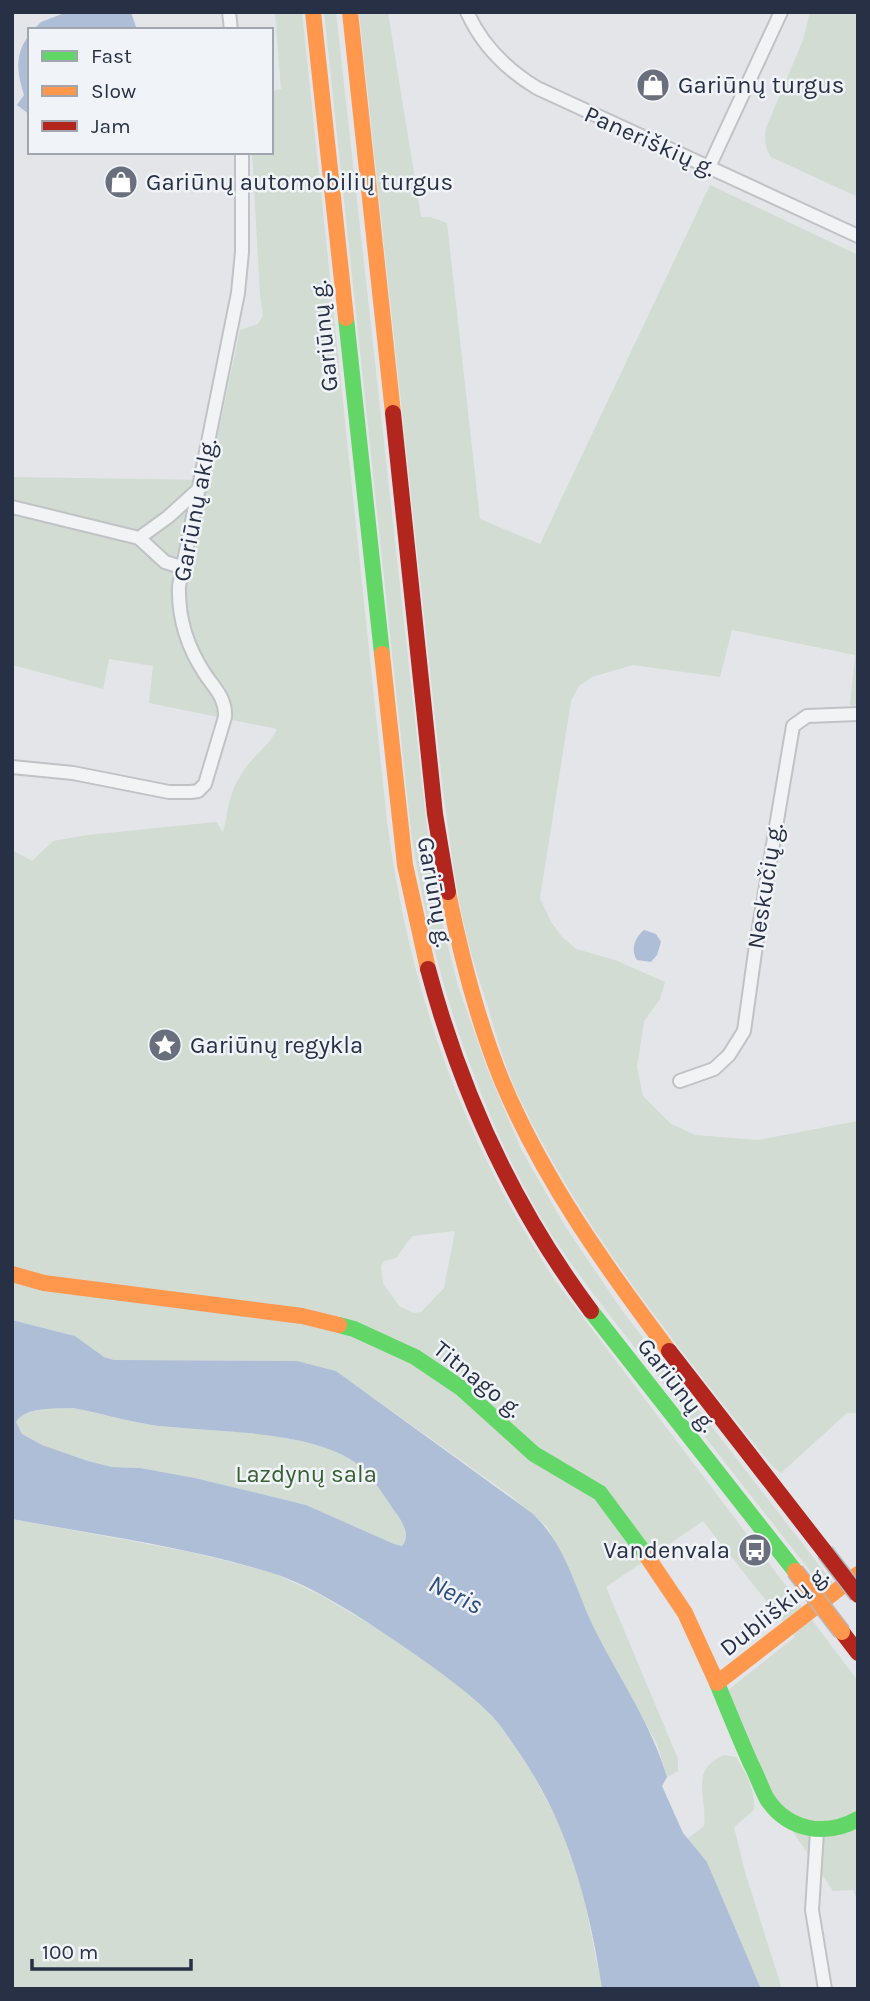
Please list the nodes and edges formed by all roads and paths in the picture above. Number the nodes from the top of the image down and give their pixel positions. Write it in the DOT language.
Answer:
graph roads {
  1 [pos="313,12"];
  2 [pos="350,12"];
  3 [pos="467,12"];
  4 [pos="781,12"];
  5 [pos="242,154"];
  6 [pos="709,167"];
  7 [pos="858,236"];
  8 [pos="200,488"];
  9 [pos="12,507"];
  10 [pos="139,538"];
  11 [pos="181,568"];
  12 [pos="858,714"];
  13 [pos="12,767"];
  14 [pos="680,1081"];
  15 [pos="12,1274"];
  16 [pos="858,1574"];
  17 [pos="858,1595"];
  18 [pos="858,1653"];
  19 [pos="717,1683"];
  20 [pos="858,1819"];
  21 [pos="817,1832"];
  22 [pos="825,1989"];
  1 -- 18 [label="main road, Gariūnų g., bridge"];
  2 -- 17 [label="main road, Gariūnų g., bridge"];
  3 -- 6 [label="street, Paneriškių g."];
  4 -- 6 [label="street"];
  5 -- 8 [label="street, Gariūnų aklg."];
  6 -- 7 [label="street, Paneriškių g."];
  8 -- 10 [label="street"];
  8 -- 11 [label="street, Gariūnų aklg."];
  9 -- 10 [label="street"];
  10 -- 11 [label="street"];
  11 -- 13 [label="street, Gariūnų aklg."];
  12 -- 14 [label="street, Neskučių g."];
  15 -- 19 [label="main road, Titnago g."];
  16 -- 19 [label="main road, Dubliškių g."];
  19 -- 21 [label="main road, Titnago g."];
  20 -- 21 [label="main road"];
  21 -- 22 [label="street"];
}
